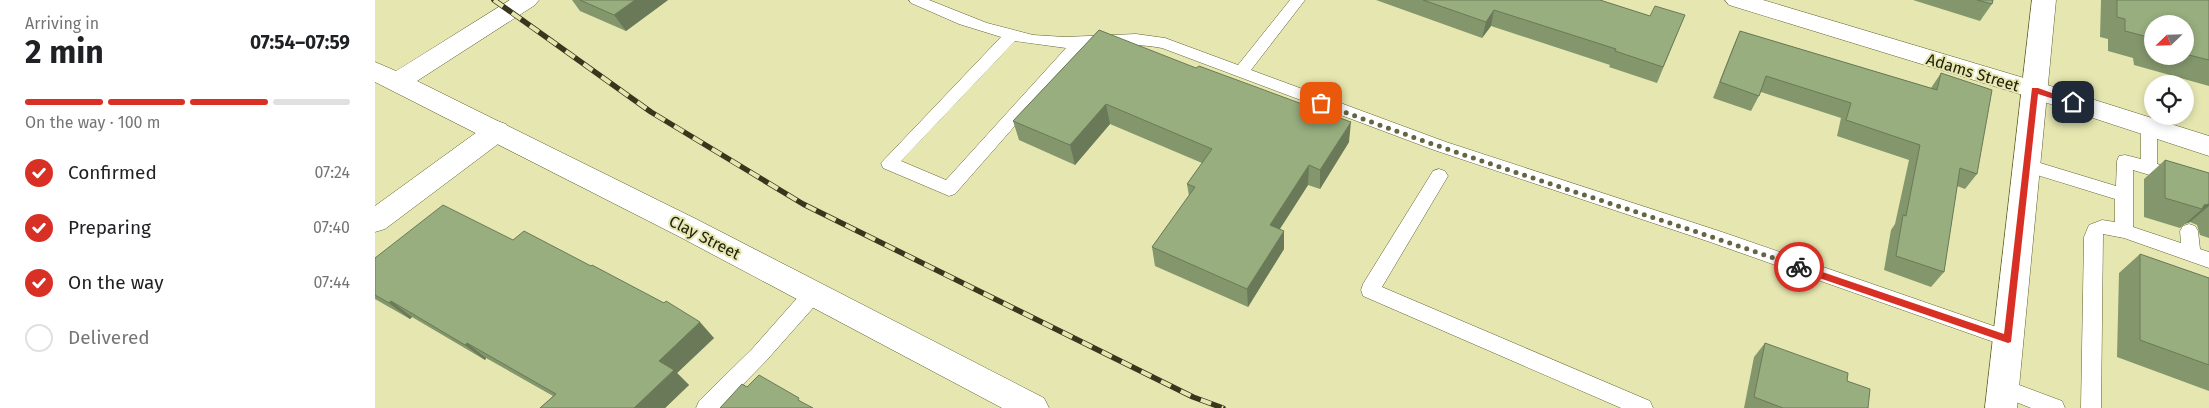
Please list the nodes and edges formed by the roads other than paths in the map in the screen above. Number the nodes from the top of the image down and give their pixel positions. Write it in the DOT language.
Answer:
graph roads {
  1 [pos="527,0"];
  2 [pos="915,0"];
  3 [pos="1298,0"];
  4 [pos="1737,0"];
  5 [pos="2044,0"];
  6 [pos="1011,36"];
  7 [pos="1080,42"];
  8 [pos="1241,72"];
  9 [pos="387,76"];
  10 [pos="2035,90"];
  11 [pos="2149,126"];
  12 [pos="497,131"];
  13 [pos="2209,146"];
  14 [pos="2027,165"];
  15 [pos="2149,168"];
  16 [pos="1439,176"];
  17 [pos="2209,186"];
  18 [pos="2123,195"];
  19 [pos="375,221"];
  20 [pos="2124,231"];
  21 [pos="2189,231"];
  22 [pos="2191,253"];
  23 [pos="2209,260"];
  24 [pos="813,294"];
  25 [pos="2008,339"];
  26 [pos="2002,398"];
  27 [pos="706,408"];
  28 [pos="1033,408"];
  29 [pos="1643,408"];
  30 [pos="2055,408"];
  31 [pos="2091,408"];
  1 -- 9 [label="street"];
  2 -- 6 [label="lane"];
  3 -- 8 [label="lane"];
  4 -- 10 [label="street, Adams Street"];
  5 -- 10 [label="street"];
  6 -- 7 [label="lane"];
  6 -- 7 [label="lane"];
  7 -- 8 [label="lane"];
  8 -- 25 [label="lane"];
  9 -- 12 [label="street, Clay Street"];
  10 -- 11 [label="street, Adams Street"];
  10 -- 14 [label="street"];
  11 -- 13 [label="street, Adams Street"];
  11 -- 15 [label="lane"];
  12 -- 19 [label="street"];
  12 -- 24 [label="street, Clay Street"];
  14 -- 18 [label="lane"];
  14 -- 25 [label="street"];
  15 -- 17 [label="lane"];
  15 -- 18 [label="lane"];
  16 -- 29 [label="lane"];
  18 -- 20 [label="lane"];
  20 -- 22 [label="lane"];
  20 -- 31 [label="lane"];
  21 -- 22 [label="lane"];
  22 -- 23 [label="lane"];
  24 -- 27 [label="lane"];
  24 -- 28 [label="street, Clay Street"];
  25 -- 26 [label="street"];
  26 -- 30 [label="lane"];
}
